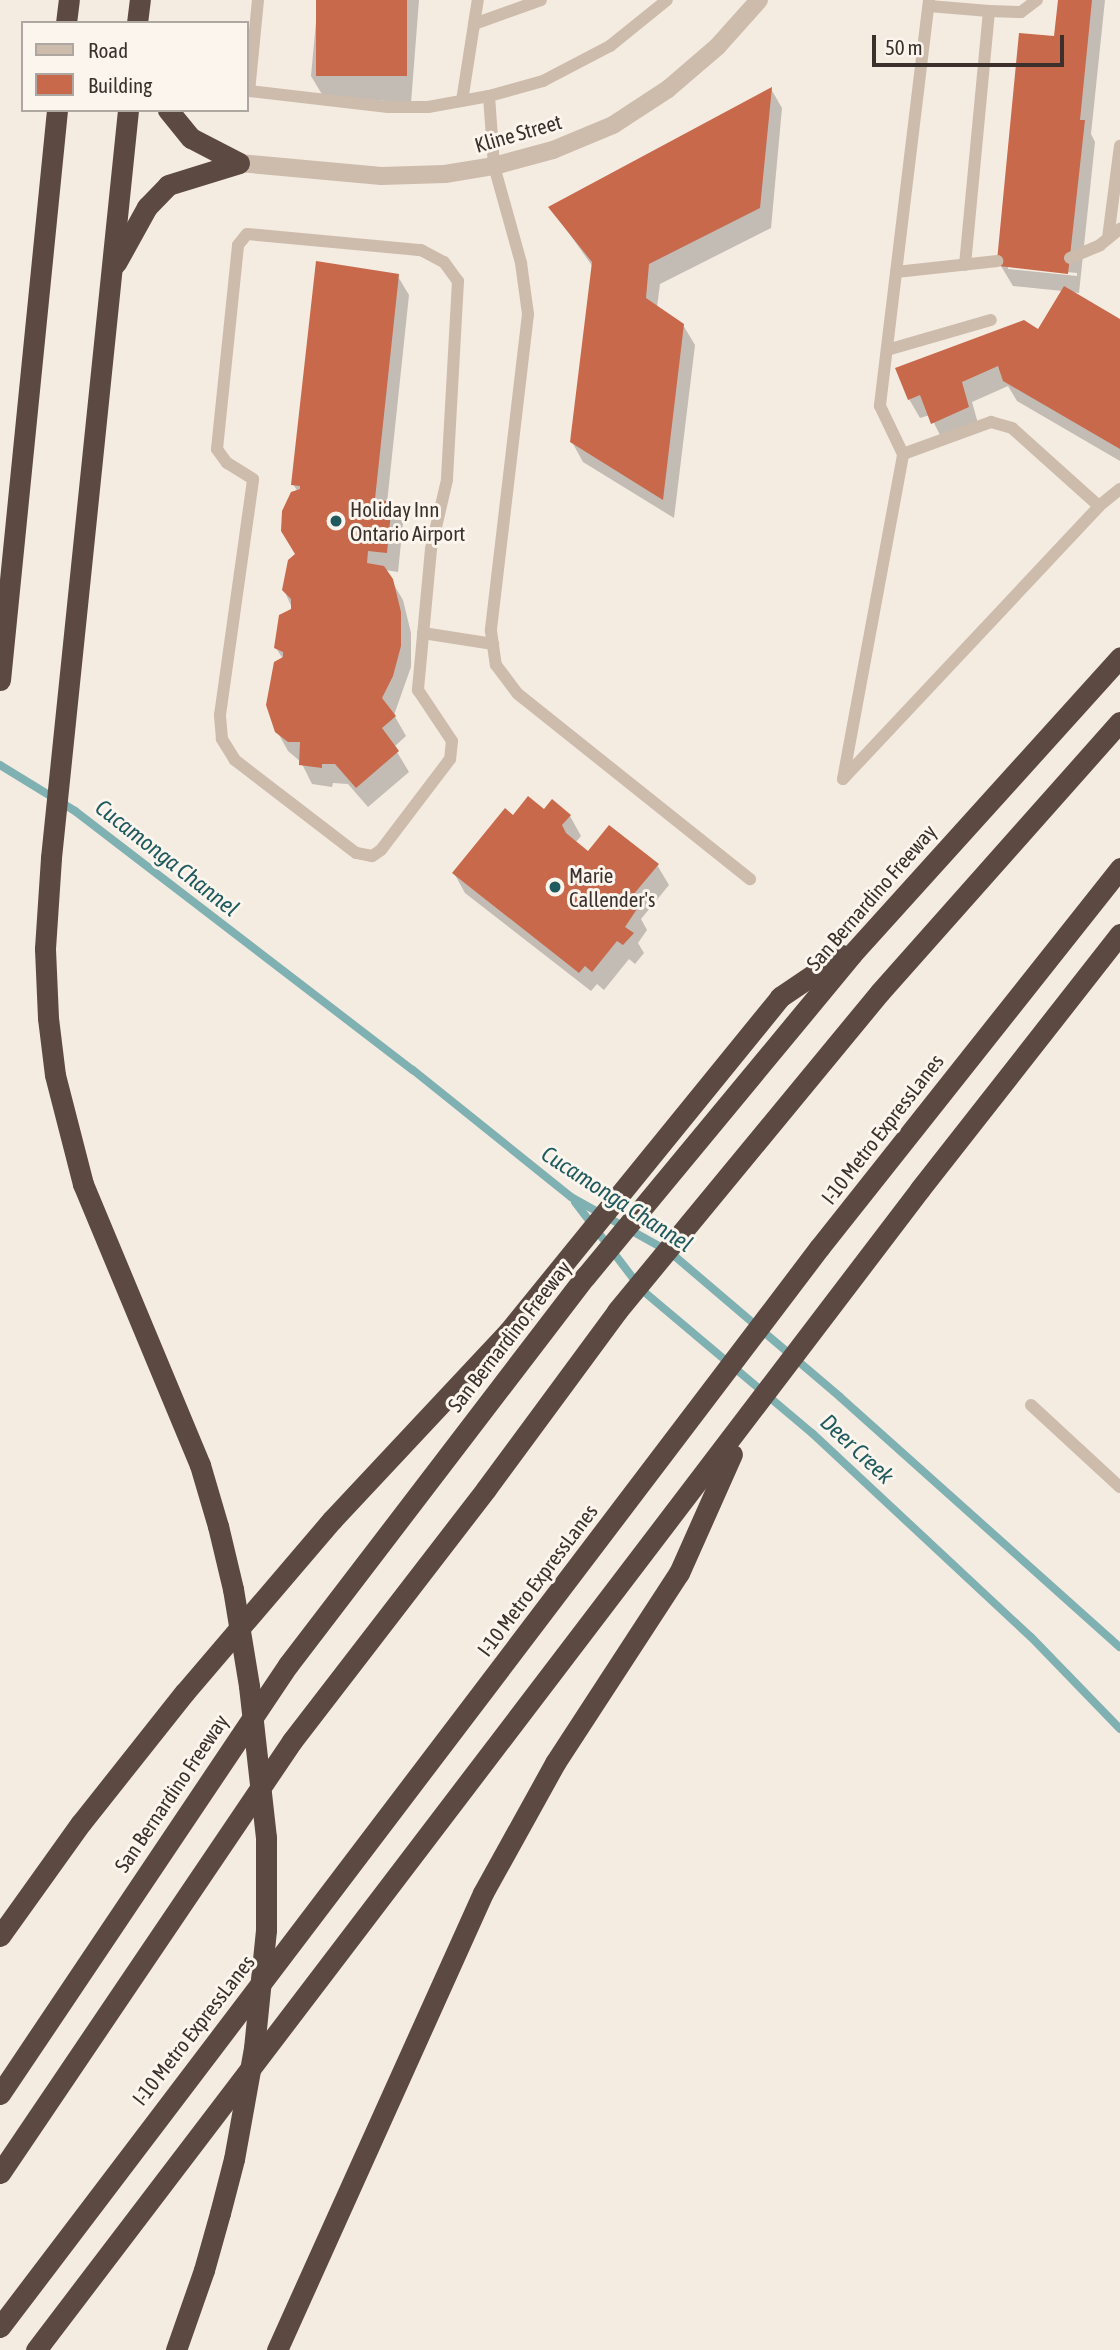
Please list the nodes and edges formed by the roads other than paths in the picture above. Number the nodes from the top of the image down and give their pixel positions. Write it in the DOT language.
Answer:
graph roads {
  1 [pos="69,0"];
  2 [pos="258,0"];
  3 [pos="478,0"];
  4 [pos="541,0"];
  5 [pos="667,0"];
  6 [pos="759,0"];
  7 [pos="1038,0"];
  8 [pos="929,3"];
  9 [pos="989,11"];
  10 [pos="66,21"];
  11 [pos="474,24"];
  12 [pos="489,96"];
  13 [pos="462,101"];
  14 [pos="57,112"];
  15 [pos="128,112"];
  16 [pos="170,112"];
  17 [pos="1120,146"];
  18 [pos="239,163"];
  19 [pos="494,166"];
  20 [pos="1120,229"];
  21 [pos="1108,238"];
  22 [pos="1070,258"];
  23 [pos="997,261"];
  24 [pos="965,265"];
  25 [pos="111,272"];
  26 [pos="896,272"];
  27 [pos="991,320"];
  28 [pos="887,350"];
  29 [pos="903,454"];
  30 [pos="1120,489"];
  31 [pos="1099,506"];
  32 [pos="424,633"];
  33 [pos="493,644"];
  34 [pos="1120,657"];
  35 [pos="0,680"];
  36 [pos="1120,722"];
  37 [pos="1120,867"];
  38 [pos="750,879"];
  39 [pos="1120,934"];
  40 [pos="863,942"];
  41 [pos="1031,1405"];
  42 [pos="747,1420"];
  43 [pos="1120,1487"];
  44 [pos="0,1936"];
  45 [pos="0,2094"];
  46 [pos="0,2173"];
  47 [pos="0,2327"];
  48 [pos="36,2350"];
  49 [pos="176,2350"];
  50 [pos="277,2350"];
  1 -- 10 [label="highway"];
  2 -- 13 [label="lane"];
  3 -- 11 [label="lane"];
  4 -- 11 [label="lane"];
  5 -- 12 [label="lane"];
  6 -- 19 [label="street, Kline Street"];
  7 -- 9 [label="lane"];
  8 -- 9 [label="lane"];
  8 -- 26 [label="lane"];
  9 -- 24 [label="lane"];
  11 -- 13 [label="lane"];
  12 -- 13 [label="lane"];
  12 -- 19 [label="lane"];
  14 -- 35 [label="highway"];
  15 -- 25 [label="highway"];
  16 -- 18 [label="highway"];
  17 -- 21 [label="lane"];
  18 -- 19 [label="street, Kline Street"];
  18 -- 25 [label="highway"];
  19 -- 33 [label="lane"];
  20 -- 21 [label="lane"];
  21 -- 22 [label="lane"];
  23 -- 24 [label="lane"];
  24 -- 26 [label="lane"];
  25 -- 49 [label="highway"];
  26 -- 28 [label="lane"];
  27 -- 28 [label="lane"];
  28 -- 29 [label="lane"];
  29 -- 31 [label="lane"];
  29 -- 31 [label="lane"];
  30 -- 31 [label="lane"];
  32 -- 32 [label="lane"];
  32 -- 33 [label="lane"];
  33 -- 38 [label="lane"];
  34 -- 40 [label="highway, San Bernardino Freeway"];
  36 -- 46 [label="highway"];
  37 -- 47 [label="highway, I-10 Metro ExpressLanes"];
  39 -- 42 [label="highway"];
  40 -- 44 [label="highway"];
  40 -- 45 [label="highway, San Bernardino Freeway"];
  41 -- 43 [label="lane"];
  42 -- 48 [label="highway"];
  42 -- 50 [label="highway"];
}
